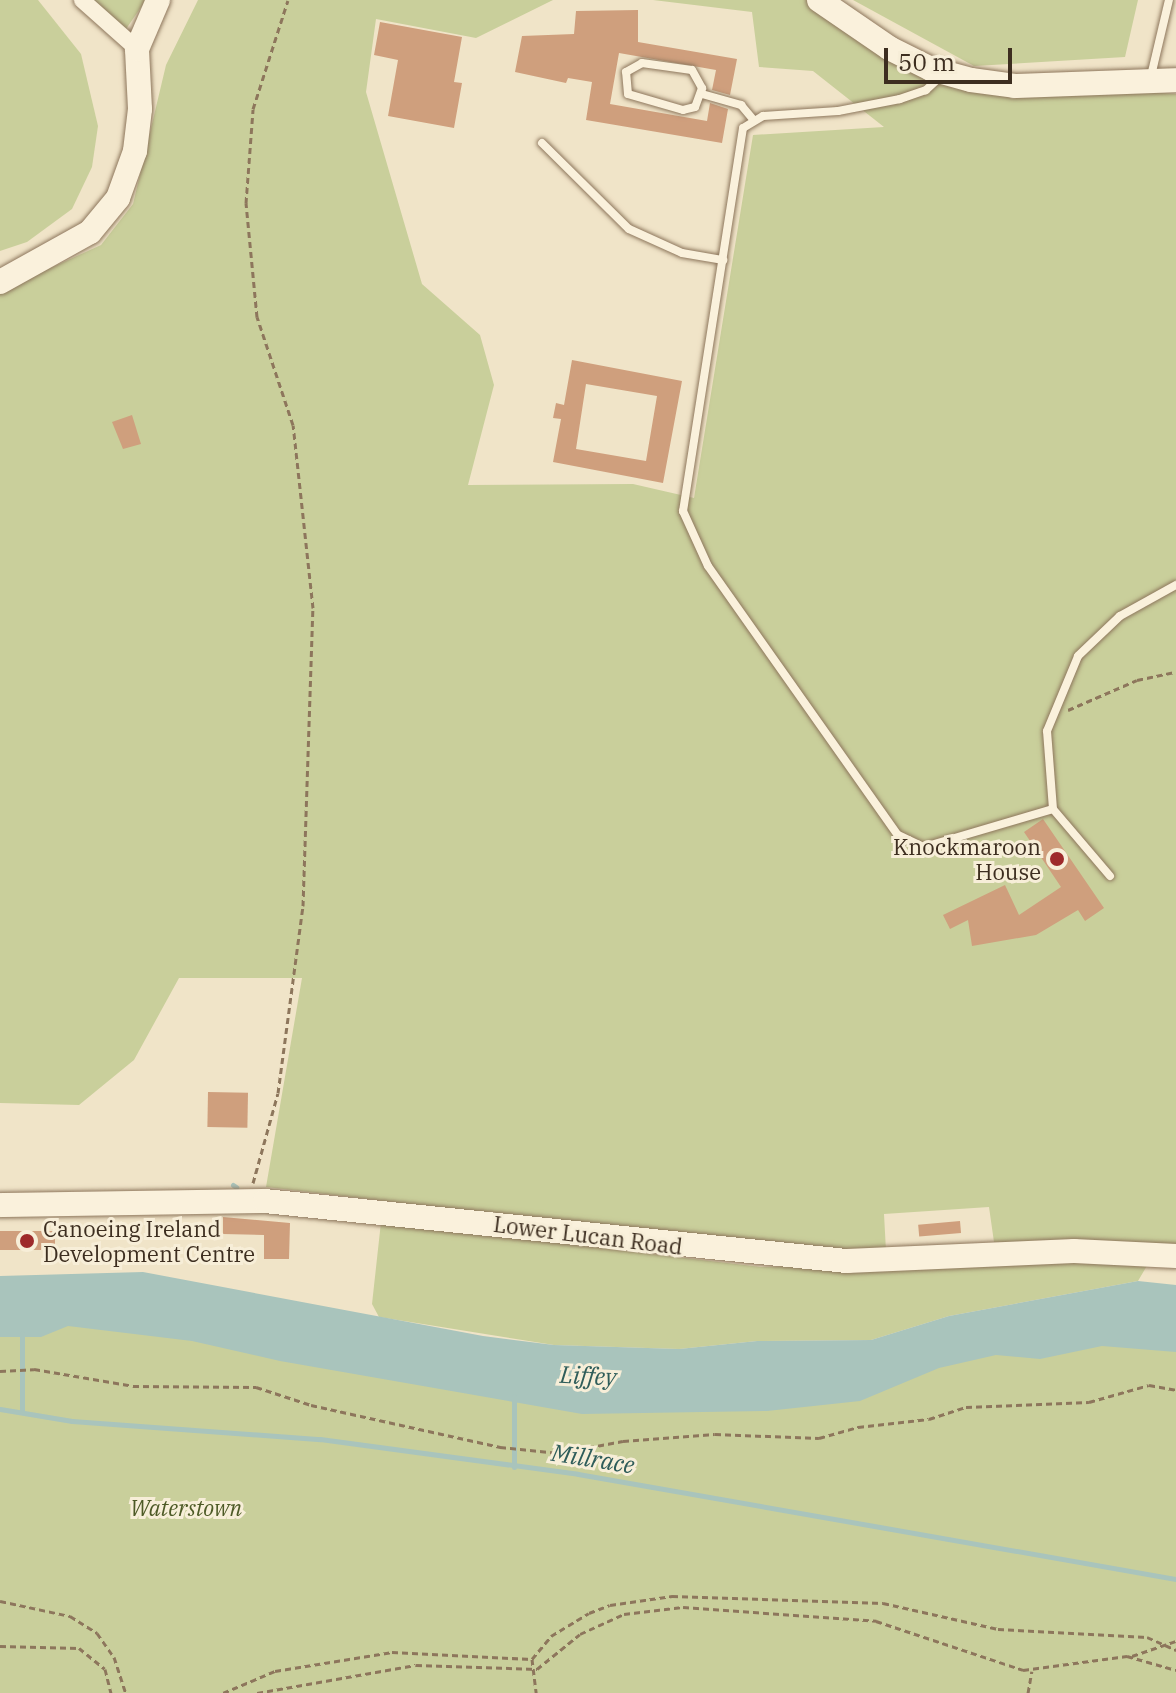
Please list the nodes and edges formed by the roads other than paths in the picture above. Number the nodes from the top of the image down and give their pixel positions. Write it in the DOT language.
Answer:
graph roads {
  1 [pos="82,0"];
  2 [pos="158,0"];
  3 [pos="819,0"];
  4 [pos="1169,0"];
  5 [pos="137,49"];
  6 [pos="944,72"];
  7 [pos="1151,77"];
  8 [pos="1176,80"];
  9 [pos="702,94"];
  10 [pos="752,118"];
  11 [pos="542,143"];
  12 [pos="723,260"];
  13 [pos="0,282"];
  14 [pos="1176,585"];
  15 [pos="1053,809"];
  16 [pos="1110,876"];
  17 [pos="0,1205"];
  18 [pos="1176,1256"];
  1 -- 5 [label="street"];
  2 -- 5 [label="street"];
  3 -- 6 [label="street"];
  4 -- 7 [label="lane"];
  5 -- 13 [label="street"];
  6 -- 7 [label="street"];
  6 -- 10 [label="lane"];
  7 -- 8 [label="street"];
  9 -- 9 [label="lane"];
  9 -- 10 [label="lane"];
  10 -- 12 [label="lane"];
  11 -- 12 [label="lane"];
  12 -- 15 [label="lane"];
  14 -- 15 [label="lane"];
  15 -- 16 [label="lane"];
  17 -- 18 [label="street, Lower Lucan Road"];
}
